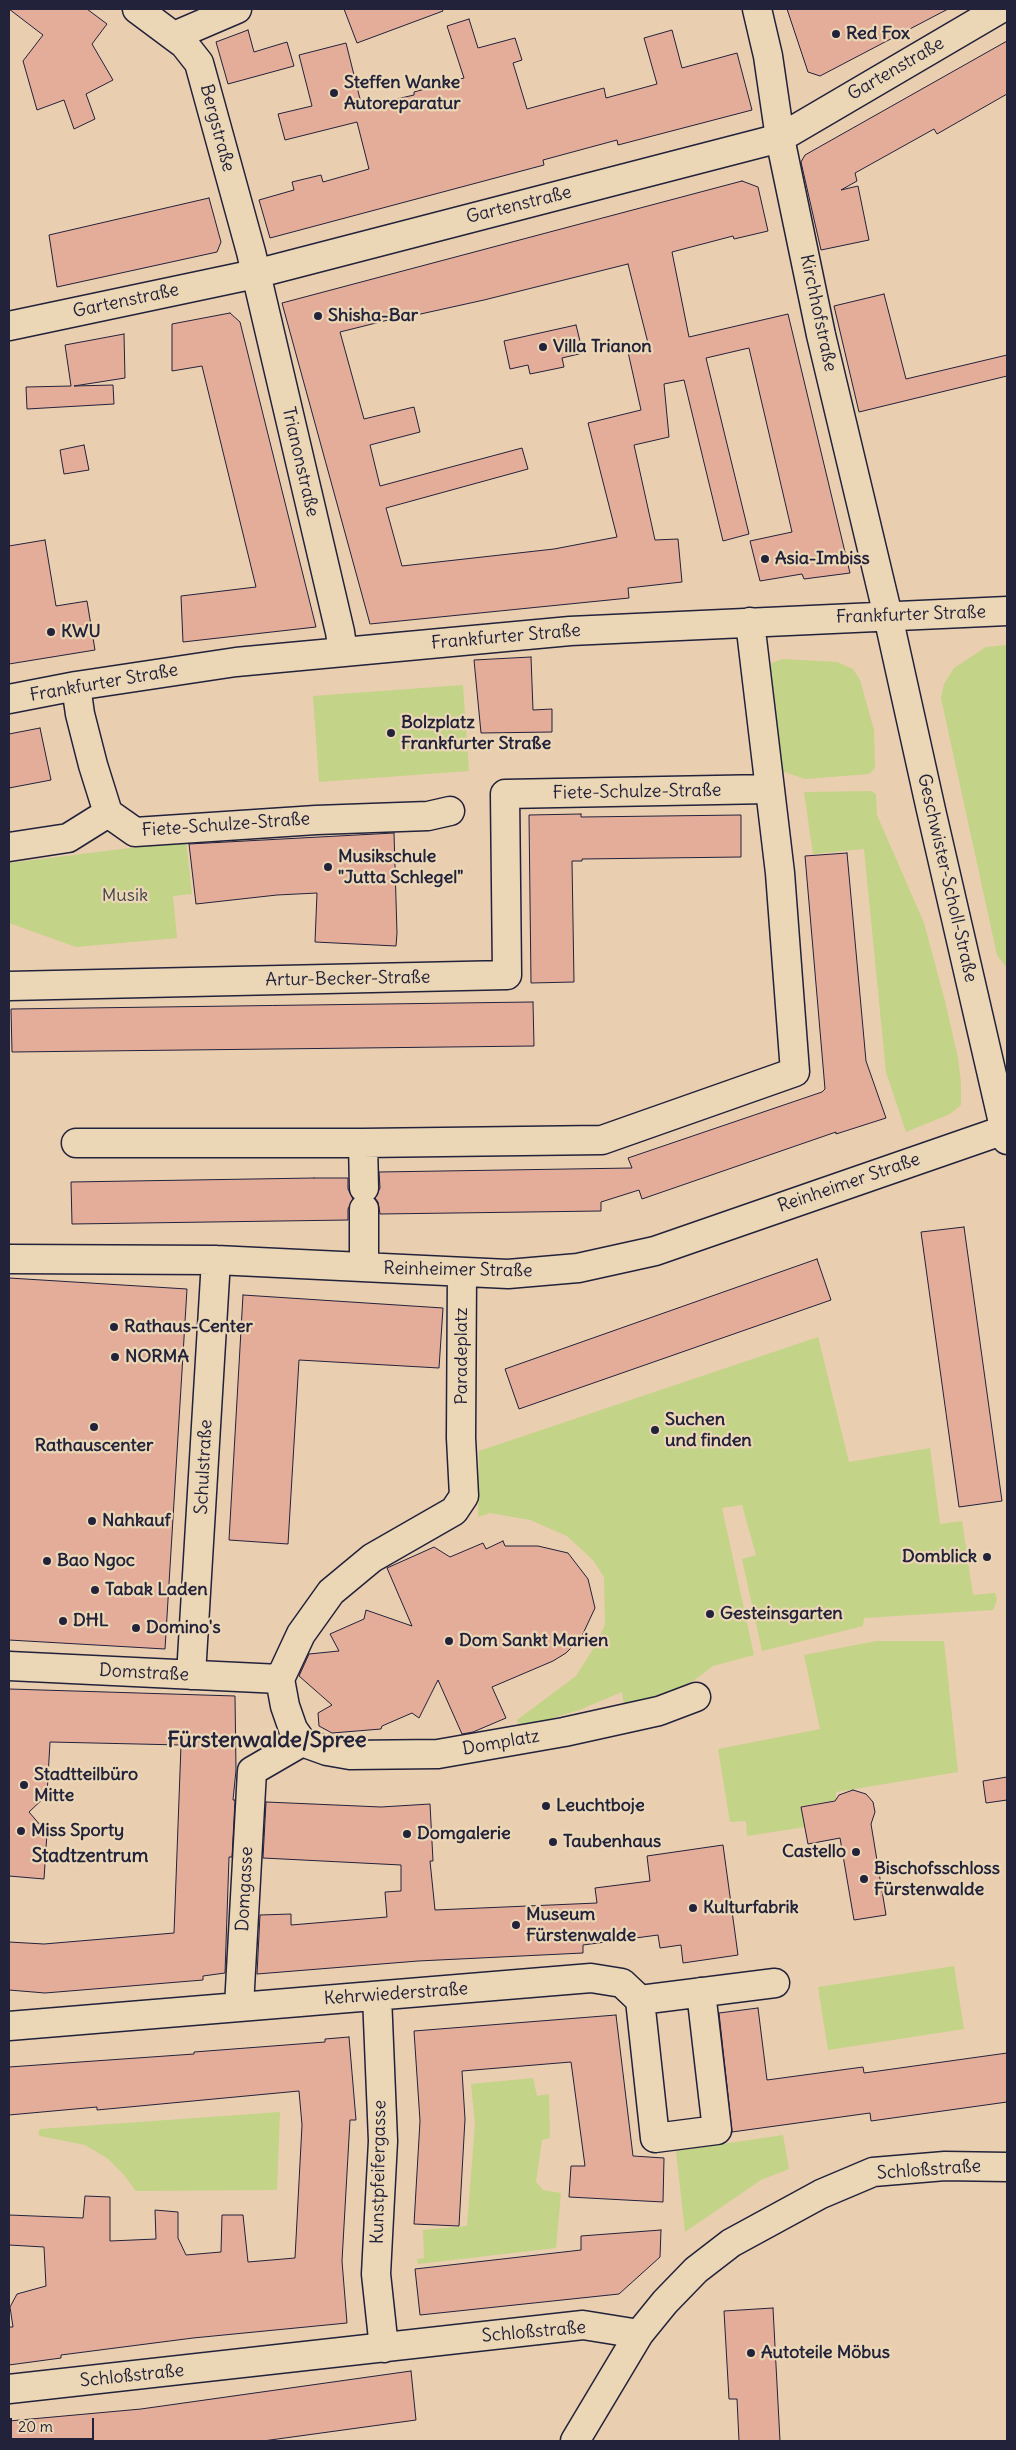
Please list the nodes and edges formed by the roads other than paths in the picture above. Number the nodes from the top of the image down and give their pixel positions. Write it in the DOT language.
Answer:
graph roads {
  1 [pos="237,9"];
  2 [pos="757,9"];
  3 [pos="1000,9"];
  4 [pos="144,11"];
  5 [pos="174,36"];
  6 [pos="780,138"];
  7 [pos="255,274"];
  8 [pos="9,326"];
  9 [pos="1007,611"];
  10 [pos="888,616"];
  11 [pos="750,622"];
  12 [pos="342,652"];
  13 [pos="76,686"];
  14 [pos="9,699"];
  15 [pos="769,789"];
  16 [pos="505,794"];
  17 [pos="450,811"];
  18 [pos="108,813"];
  19 [pos="9,847"];
  20 [pos="9,986"];
  21 [pos="1007,1133"];
  22 [pos="76,1143"];
  23 [pos="363,1143"];
  24 [pos="9,1259"];
  25 [pos="216,1260"];
  26 [pos="364,1267"];
  27 [pos="462,1273"];
  28 [pos="9,1666"];
  29 [pos="191,1675"];
  30 [pos="280,1679"];
  31 [pos="696,1697"];
  32 [pos="302,1742"];
  33 [pos="775,1983"];
  34 [pos="701,1992"];
  35 [pos="377,1996"];
  36 [pos="640,2000"];
  37 [pos="239,2006"];
  38 [pos="9,2026"];
  39 [pos="1007,2167"];
  40 [pos="639,2334"];
  41 [pos="384,2348"];
  42 [pos="9,2390"];
  43 [pos="574,2441"];
  1 -- 5 [label="street"];
  2 -- 6 [label="street, Kirchhofstraße"];
  3 -- 6 [label="street, Gartenstraße"];
  4 -- 5 [label="street, Bergstraße"];
  5 -- 7 [label="street, Bergstraße"];
  6 -- 7 [label="street, Gartenstraße"];
  6 -- 10 [label="street, Kirchhofstraße"];
  7 -- 8 [label="street, Gartenstraße"];
  7 -- 12 [label="street, Trianonstraße"];
  9 -- 10 [label="street, Frankfurter Straße"];
  10 -- 11 [label="street, Frankfurter Straße"];
  10 -- 21 [label="street, Geschwister-Scholl-Straße"];
  11 -- 12 [label="street, Frankfurter Straße"];
  11 -- 15 [label="street"];
  12 -- 13 [label="street, Frankfurter Straße"];
  13 -- 14 [label="street, Frankfurter Straße"];
  13 -- 18 [label="street"];
  15 -- 16 [label="street, Fiete-Schulze-Straße"];
  15 -- 23 [label="street"];
  16 -- 20 [label="street, Artur-Becker-Straße"];
  17 -- 18 [label="street, Fiete-Schulze-Straße"];
  18 -- 19 [label="street"];
  21 -- 27 [label="street, Reinheimer Straße"];
  22 -- 23 [label="street"];
  23 -- 26 [label="street"];
  24 -- 25 [label="street, Reinheimer Straße"];
  25 -- 26 [label="street, Reinheimer Straße"];
  25 -- 29 [label="street, Schulstraße"];
  26 -- 27 [label="street, Reinheimer Straße"];
  27 -- 30 [label="street, Paradeplatz"];
  28 -- 29 [label="street, Domstraße"];
  29 -- 30 [label="street, Domstraße"];
  30 -- 32 [label="street"];
  31 -- 32 [label="street, Domplatz"];
  32 -- 37 [label="street, Domgasse"];
  33 -- 34 [label="street"];
  34 -- 36 [label="street"];
  34 -- 36 [label="street"];
  35 -- 36 [label="street, Kehrwiederstraße"];
  35 -- 37 [label="street, Kehrwiederstraße"];
  35 -- 41 [label="street, Kunstpfeifergasse"];
  37 -- 38 [label="street, Kehrwiederstraße"];
  39 -- 40 [label="street, Schloßstraße"];
  40 -- 41 [label="street, Schloßstraße"];
  40 -- 43 [label="street"];
  41 -- 42 [label="street, Schloßstraße"];
}
